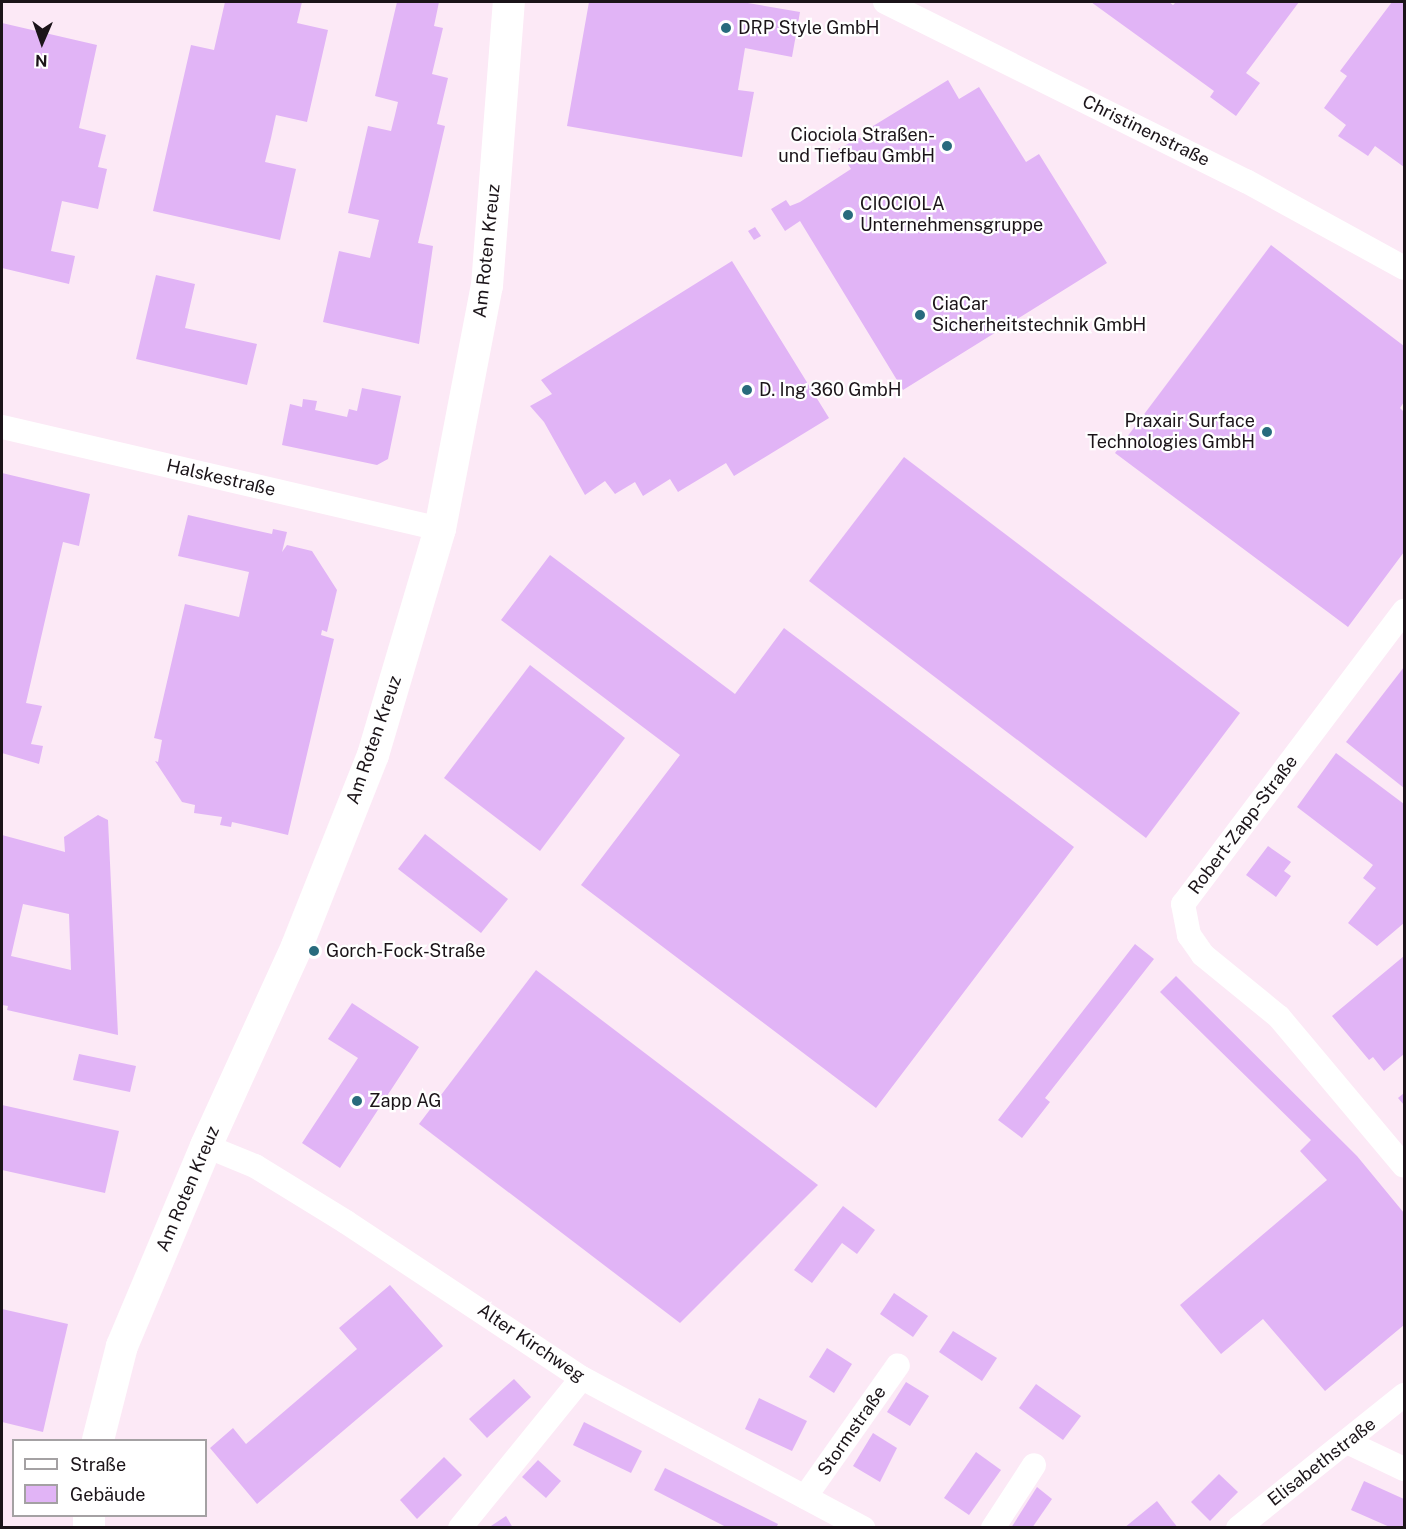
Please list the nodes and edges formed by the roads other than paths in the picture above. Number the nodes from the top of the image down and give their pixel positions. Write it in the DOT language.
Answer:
graph roads {
  1 [pos="509,2"];
  2 [pos="885,2"];
  3 [pos="1404,268"];
  4 [pos="2,427"];
  5 [pos="440,529"];
  6 [pos="1404,611"];
  7 [pos="206,1146"];
  8 [pos="1404,1166"];
  9 [pos="898,1365"];
  10 [pos="582,1378"];
  11 [pos="1404,1395"];
  12 [pos="98,1439"];
  13 [pos="1348,1443"];
  14 [pos="1034,1465"];
  15 [pos="1404,1469"];
  16 [pos="805,1497"];
  17 [pos="460,1527"];
  18 [pos="863,1527"];
  19 [pos="993,1527"];
  20 [pos="1238,1527"];
  1 -- 5 [label="street, Am Roten Kreuz"];
  2 -- 3 [label="street, Christinenstraße"];
  4 -- 5 [label="street, Halskestraße"];
  5 -- 7 [label="street, Am Roten Kreuz"];
  6 -- 8 [label="street, Robert-Zapp-Straße"];
  7 -- 10 [label="street, Alter Kirchweg"];
  7 -- 12 [label="street, Am Roten Kreuz"];
  9 -- 16 [label="street, Stormstraße"];
  10 -- 16 [label="street, Alter Kirchweg"];
  10 -- 17 [label="street"];
  11 -- 13 [label="street, Elisabethstraße"];
  13 -- 15 [label="street"];
  13 -- 20 [label="street, Elisabethstraße"];
  14 -- 19 [label="street"];
  16 -- 18 [label="street, Alter Kirchweg"];
}
